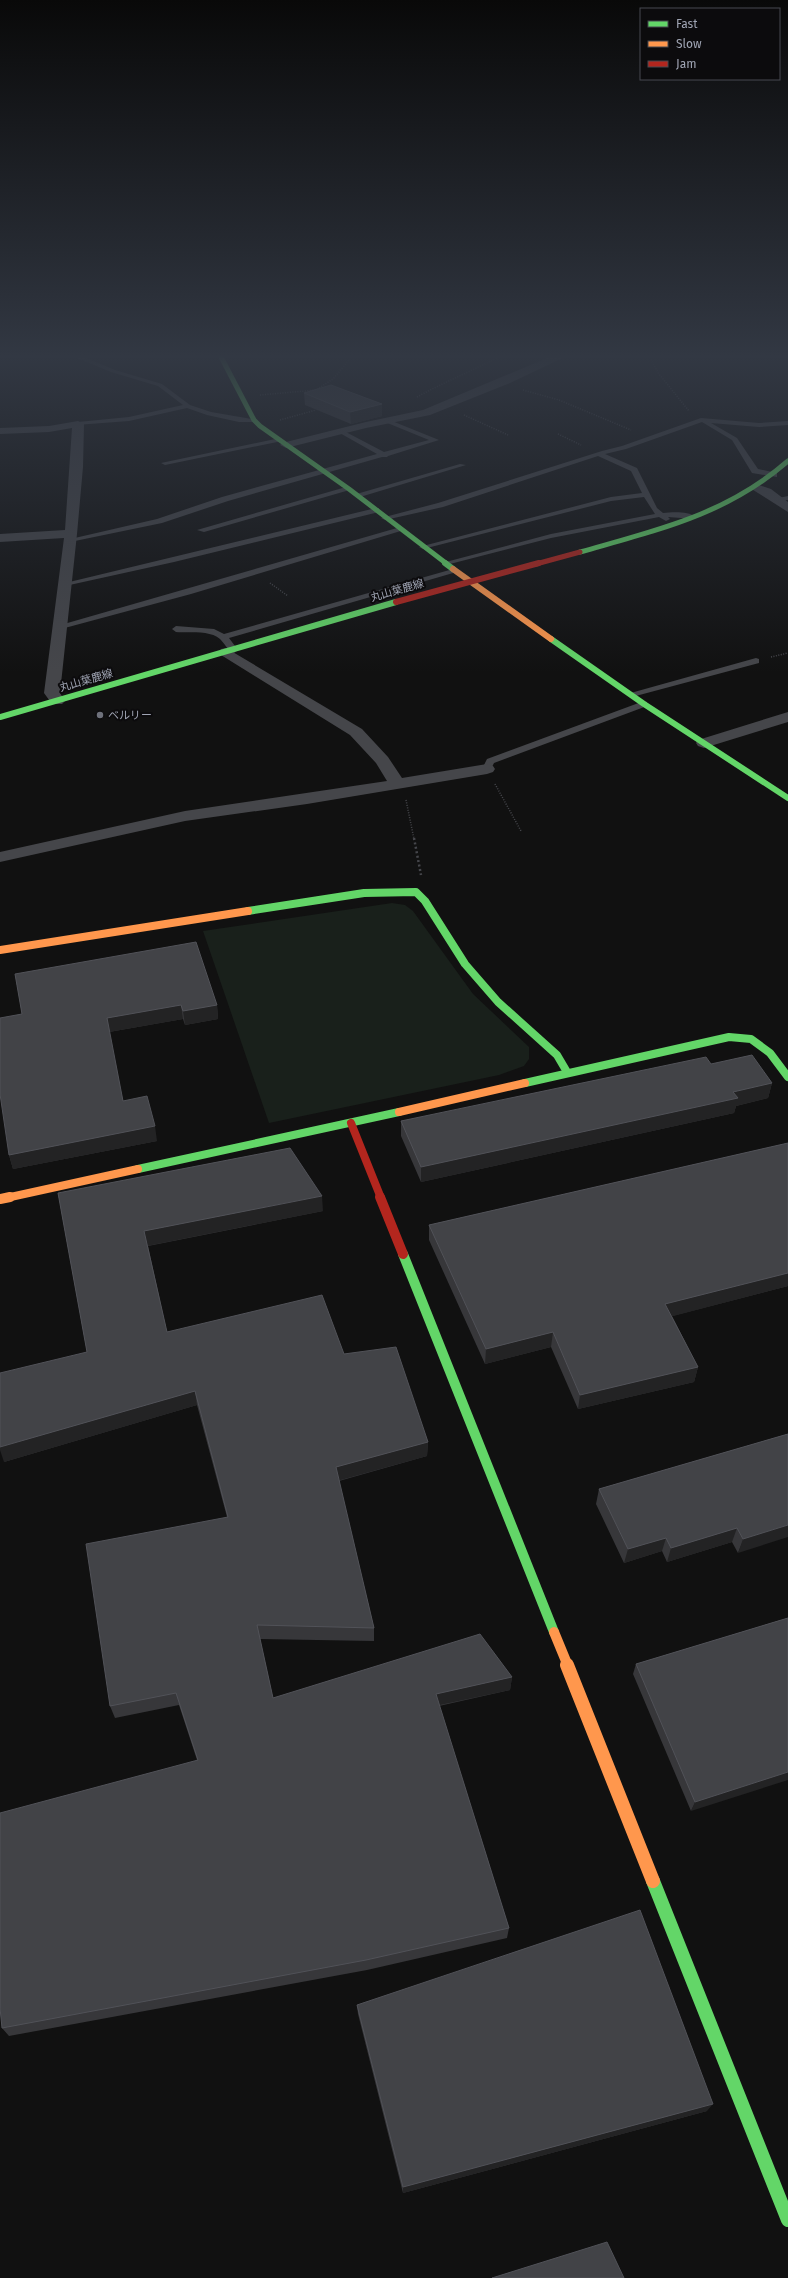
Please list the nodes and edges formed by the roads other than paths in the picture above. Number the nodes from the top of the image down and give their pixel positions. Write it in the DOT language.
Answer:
graph roads {
  1 [pos="77,459"];
  2 [pos="186,459"];
  3 [pos="307,459"];
  4 [pos="372,459"];
  5 [pos="582,459"];
  6 [pos="612,459"];
  7 [pos="748,459"];
  8 [pos="788,461"];
  9 [pos="165,463"];
  10 [pos="462,465"];
  11 [pos="324,472"];
  12 [pos="774,475"];
  13 [pos="756,488"];
  14 [pos="349,489"];
  15 [pos="357,495"];
  16 [pos="647,495"];
  17 [pos="783,499"];
  18 [pos="788,508"];
  19 [pos="376,510"];
  20 [pos="659,515"];
  21 [pos="692,517"];
  22 [pos="385,518"];
  23 [pos="673,523"];
  24 [pos="200,530"];
  25 [pos="400,530"];
  26 [pos="70,537"];
  27 [pos="0,538"];
  28 [pos="423,547"];
  29 [pos="446,563"];
  30 [pos="456,571"];
  31 [pos="470,582"];
  32 [pos="65,584"];
  33 [pos="315,611"];
  34 [pos="332,622"];
  35 [pos="61,626"];
  36 [pos="176,628"];
  37 [pos="223,637"];
  38 [pos="230,651"];
  39 [pos="756,661"];
  40 [pos="632,694"];
  41 [pos="57,701"];
  42 [pos="644,704"];
  43 [pos="0,717"];
  44 [pos="788,717"];
  45 [pos="704,743"];
  46 [pos="487,769"];
  47 [pos="398,784"];
  48 [pos="788,798"];
  49 [pos="0,857"];
  50 [pos="0,950"];
  51 [pos="567,1072"];
  52 [pos="788,1077"];
  53 [pos="351,1123"];
  54 [pos="0,1199"];
  55 [pos="788,2220"];
  1 -- 26 [label="street"];
  2 -- 9 [label="lane"];
  3 -- 11 [label="street"];
  4 -- 11 [label="lane"];
  5 -- 22 [label="lane"];
  6 -- 16 [label="lane"];
  7 -- 12 [label="lane"];
  8 -- 12 [label="street, 丸山葉鹿線"];
  10 -- 15 [label="lane"];
  11 -- 14 [label="street"];
  11 -- 26 [label="lane"];
  12 -- 13 [label="street, 丸山葉鹿線"];
  13 -- 17 [label="street"];
  13 -- 21 [label="street, 丸山葉鹿線"];
  14 -- 15 [label="street"];
  14 -- 24 [label="lane"];
  15 -- 19 [label="street"];
  16 -- 20 [label="lane"];
  16 -- 28 [label="lane"];
  17 -- 18 [label="street"];
  19 -- 22 [label="street"];
  19 -- 32 [label="lane"];
  20 -- 21 [label="lane"];
  20 -- 23 [label="lane"];
  20 -- 29 [label="lane"];
  21 -- 23 [label="street, 丸山葉鹿線"];
  22 -- 25 [label="street"];
  23 -- 31 [label="street, 丸山葉鹿線"];
  25 -- 28 [label="street"];
  25 -- 35 [label="lane"];
  26 -- 27 [label="street"];
  26 -- 32 [label="street"];
  28 -- 29 [label="street"];
  29 -- 30 [label="street"];
  30 -- 31 [label="street"];
  30 -- 33 [label="lane"];
  31 -- 34 [label="street, 丸山葉鹿線"];
  31 -- 40 [label="street"];
  32 -- 35 [label="street"];
  33 -- 34 [label="lane"];
  33 -- 37 [label="lane"];
  34 -- 38 [label="street, 丸山葉鹿線"];
  35 -- 41 [label="street"];
  36 -- 37 [label="lane"];
  37 -- 38 [label="lane"];
  38 -- 41 [label="street, 丸山葉鹿線"];
  38 -- 47 [label="street"];
  39 -- 40 [label="lane"];
  40 -- 42 [label="street"];
  41 -- 43 [label="street, 丸山葉鹿線"];
  42 -- 45 [label="street"];
  42 -- 46 [label="lane"];
  44 -- 45 [label="street"];
  45 -- 48 [label="street"];
  46 -- 47 [label="street"];
  47 -- 49 [label="street"];
  50 -- 51 [label="street"];
  51 -- 52 [label="street"];
  51 -- 53 [label="street"];
  53 -- 54 [label="street"];
  53 -- 55 [label="street"];
}
